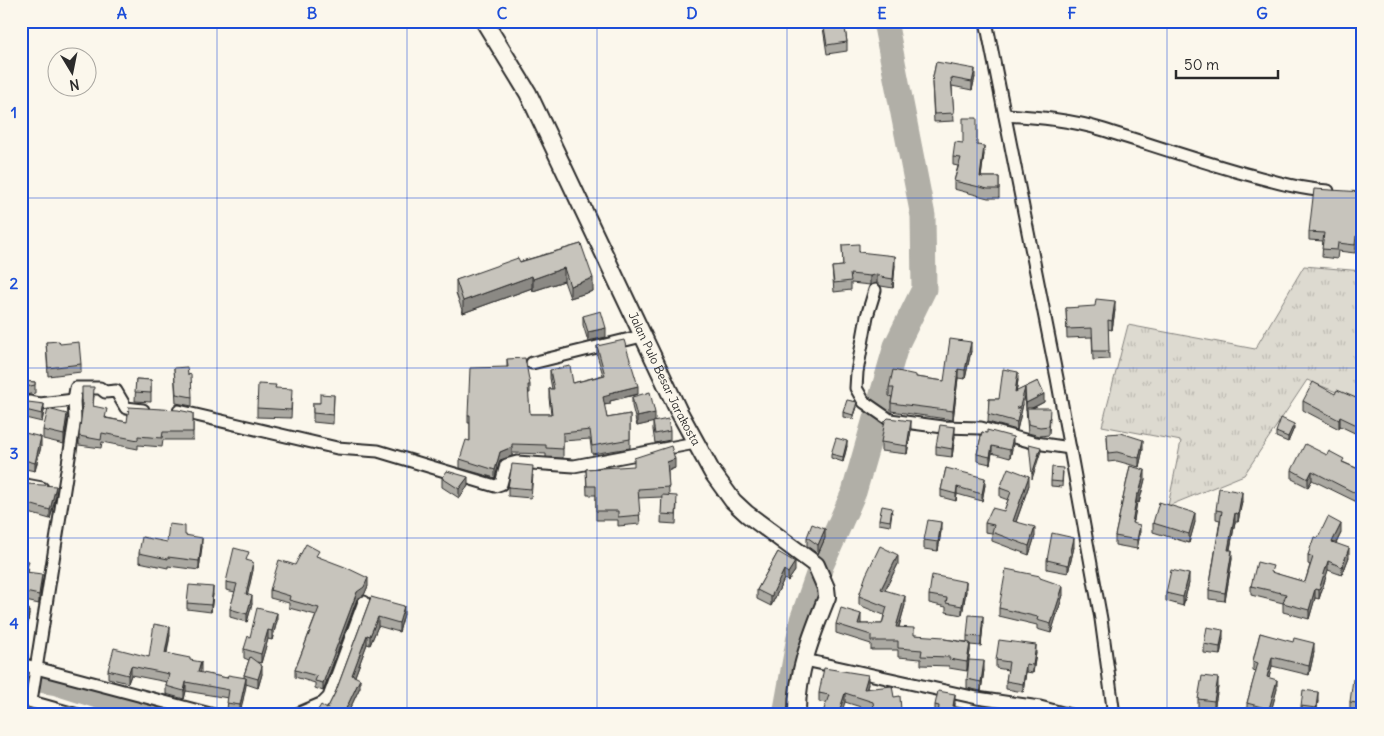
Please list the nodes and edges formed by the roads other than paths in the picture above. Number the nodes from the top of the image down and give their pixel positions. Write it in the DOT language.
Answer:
graph roads {
  1 [pos="484,21"];
  2 [pos="986,21"];
  3 [pos="1005,114"];
  4 [pos="1344,192"];
  5 [pos="875,290"];
  6 [pos="642,336"];
  7 [pos="532,363"];
  8 [pos="74,400"];
  9 [pos="29,402"];
  10 [pos="153,411"];
  11 [pos="170,411"];
  12 [pos="695,443"];
  13 [pos="1070,448"];
  14 [pos="21,484"];
  15 [pos="64,486"];
  16 [pos="364,602"];
  17 [pos="805,660"];
  18 [pos="21,664"];
  19 [pos="35,670"];
  20 [pos="28,698"];
  21 [pos="78,715"];
  22 [pos="214,715"];
  23 [pos="296,715"];
  24 [pos="797,715"];
  25 [pos="1070,715"];
  26 [pos="1114,715"];
  1 -- 6 [label="street, Jalan Pulo Besar Jarakosta"];
  2 -- 3 [label="street"];
  3 -- 4 [label="street"];
  3 -- 13 [label="street"];
  5 -- 13 [label="street"];
  6 -- 7 [label="street"];
  6 -- 12 [label="street, Jalan Pulo Besar Jarakosta"];
  8 -- 9 [label="street"];
  8 -- 10 [label="street"];
  8 -- 15 [label="street"];
  11 -- 12 [label="street"];
  12 -- 17 [label="street, Jalan Pulo Besar Jarakosta"];
  13 -- 26 [label="street"];
  14 -- 15 [label="street"];
  15 -- 19 [label="street"];
  16 -- 23 [label="street"];
  17 -- 24 [label="street, Jalan Pulo Besar Jarakosta"];
  17 -- 25 [label="street"];
  18 -- 19 [label="street"];
  19 -- 20 [label="street"];
  19 -- 22 [label="street"];
  20 -- 21 [label="street"];
}
